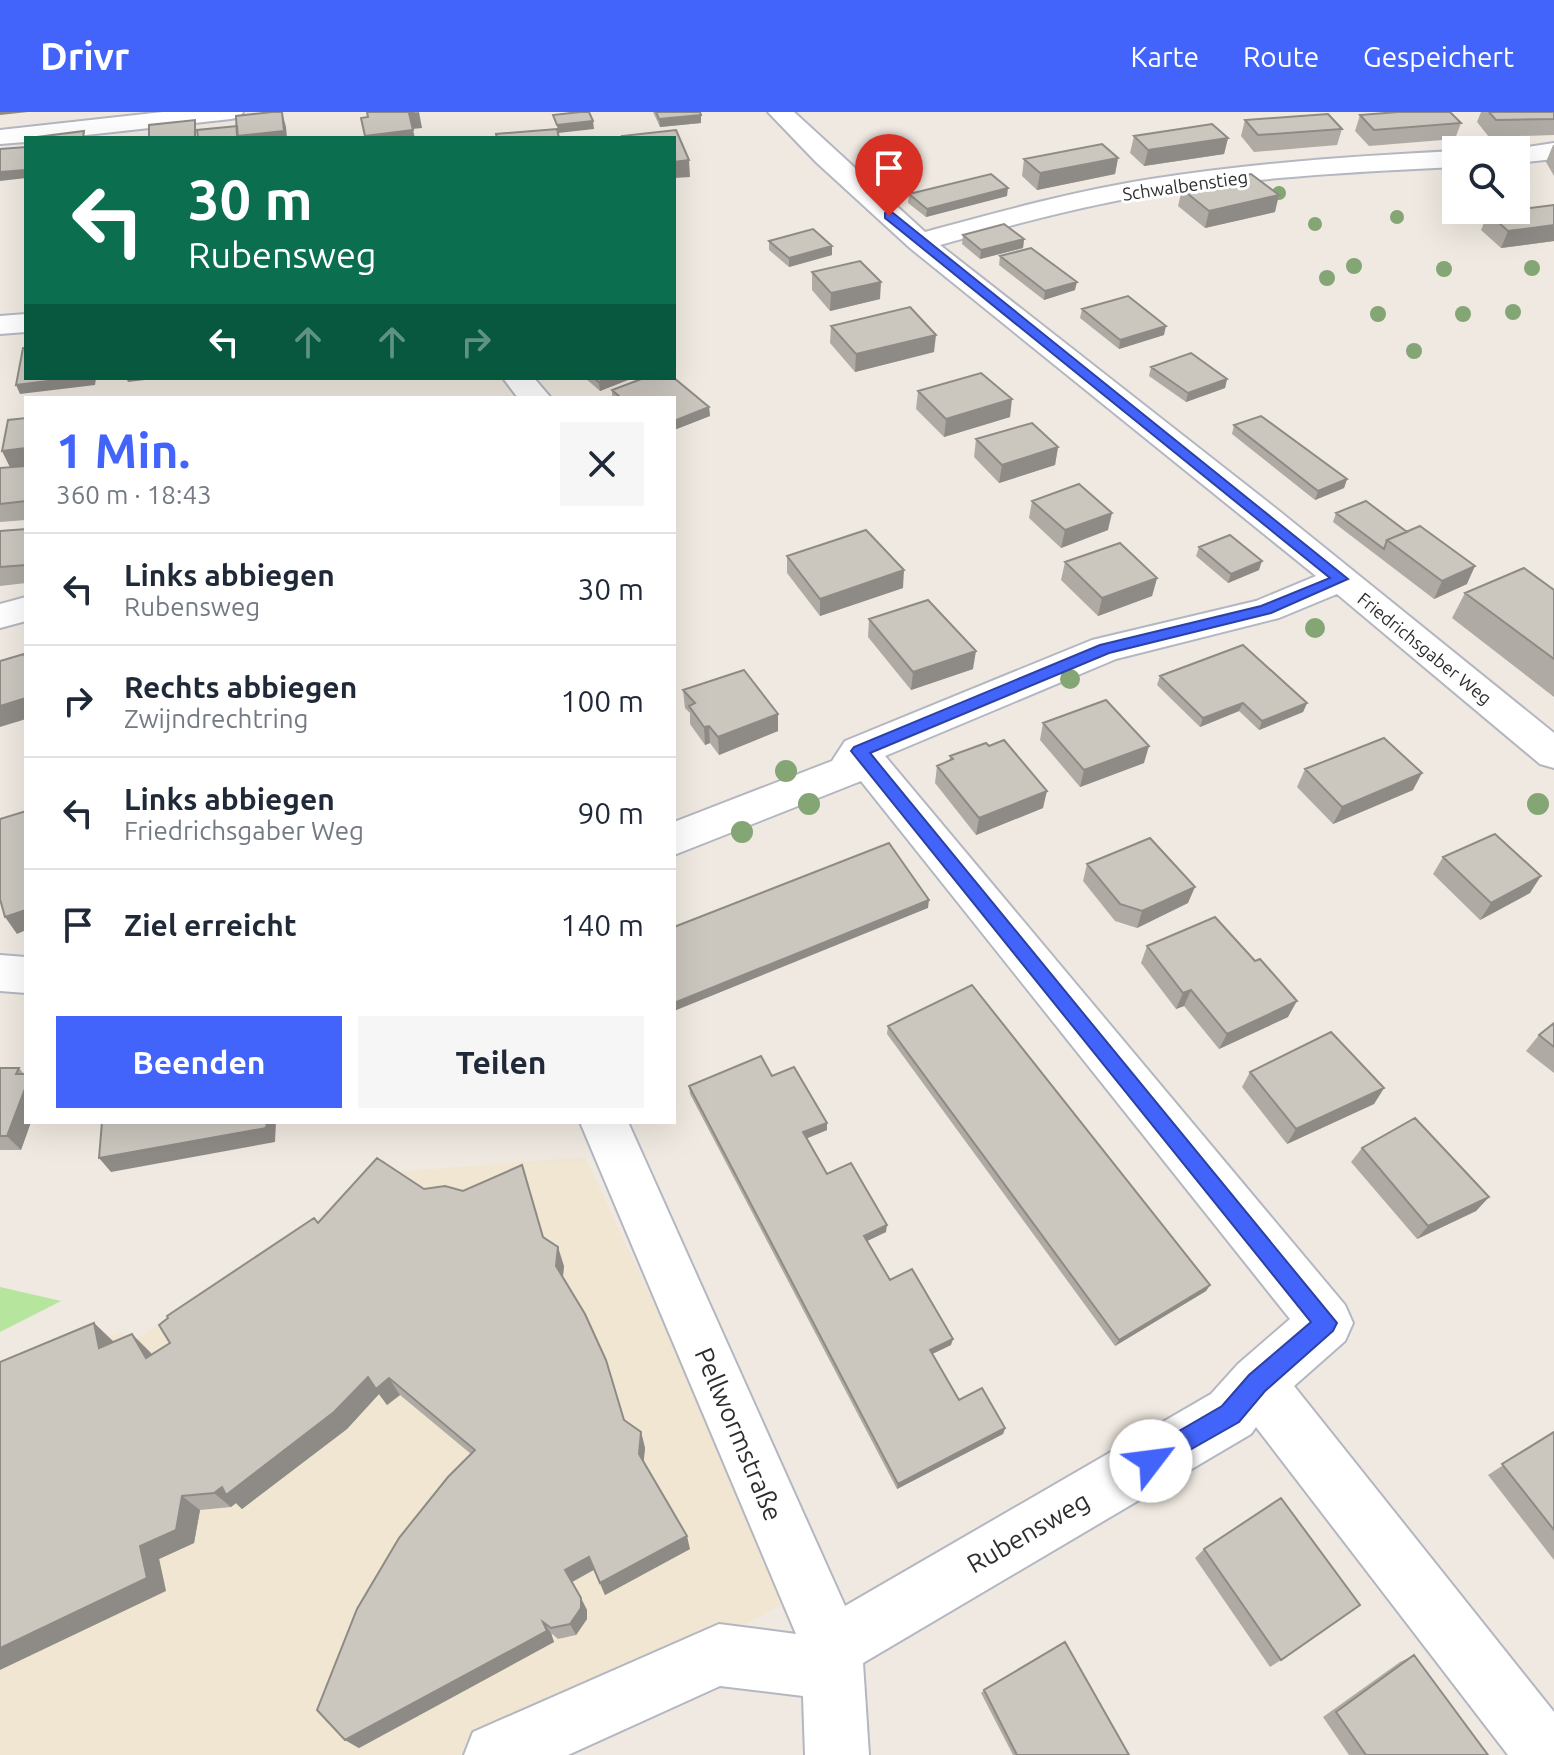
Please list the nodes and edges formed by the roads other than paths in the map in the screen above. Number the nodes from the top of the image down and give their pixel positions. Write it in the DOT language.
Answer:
graph roads {
  1 [pos="231,112"];
  2 [pos="780,112"];
  3 [pos="0,137"];
  4 [pos="1554,151"];
  5 [pos="1530,154"];
  6 [pos="1442,160"];
  7 [pos="920,242"];
  8 [pos="24,323"];
  9 [pos="0,325"];
  10 [pos="520,380"];
  11 [pos="533,396"];
  12 [pos="1340,579"];
  13 [pos="24,610"];
  14 [pos="0,616"];
  15 [pos="859,751"];
  16 [pos="1554,754"];
  17 [pos="676,838"];
  18 [pos="0,973"];
  19 [pos="24,975"];
  20 [pos="605,1124"];
  21 [pos="1257,1383"];
  22 [pos="833,1658"];
  23 [pos="496,1755"];
  24 [pos="837,1755"];
  25 [pos="1548,1755"];
  1 -- 3 [label="street"];
  2 -- 7 [label="street, Friedrichsgaber Weg"];
  4 -- 5 [label="street"];
  6 -- 7 [label="street, Schwalbenstieg"];
  7 -- 12 [label="street, Friedrichsgaber Weg"];
  8 -- 9 [label="street"];
  10 -- 11 [label="street"];
  12 -- 15 [label="street"];
  12 -- 16 [label="street, Friedrichsgaber Weg"];
  13 -- 14 [label="street"];
  15 -- 17 [label="street"];
  15 -- 21 [label="street, Rubensweg"];
  18 -- 19 [label="street"];
  20 -- 22 [label="street, Pellwormstraße"];
  21 -- 22 [label="street, Rubensweg"];
  21 -- 25 [label="street"];
  22 -- 23 [label="street"];
  22 -- 24 [label="street, Pellwormstraße"];
}
